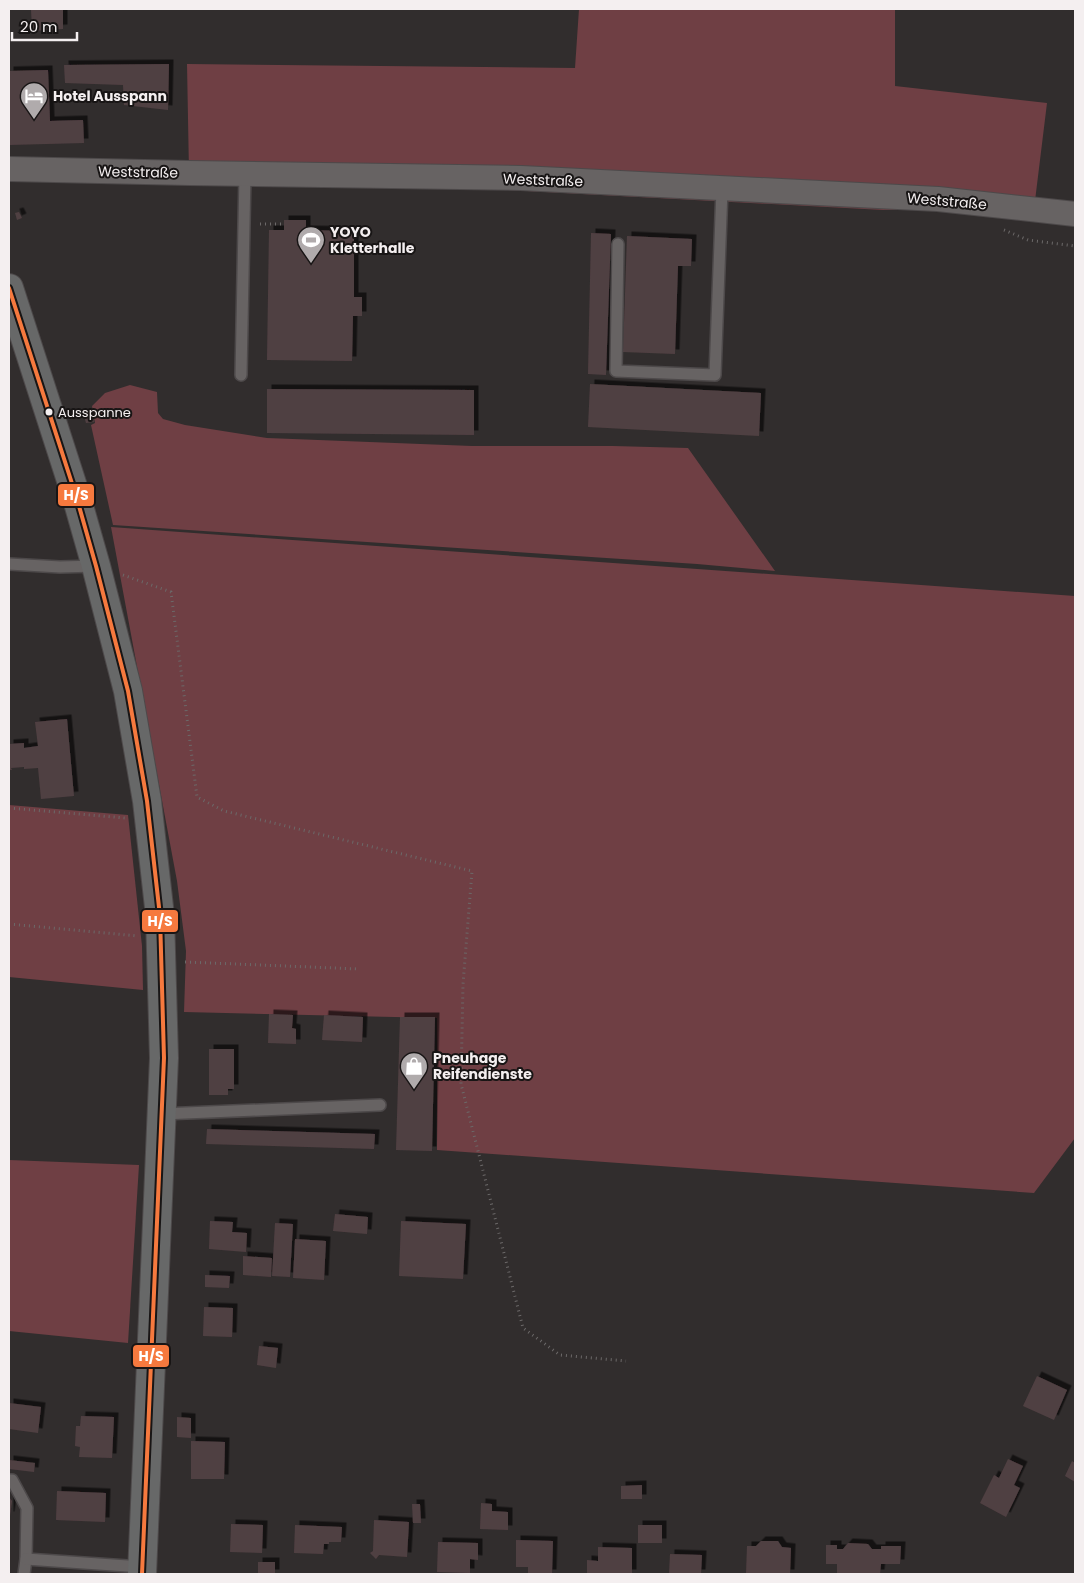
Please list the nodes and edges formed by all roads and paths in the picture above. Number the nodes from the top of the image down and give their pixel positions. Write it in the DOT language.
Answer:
graph roads {
  1 [pos="9,169"];
  2 [pos="245,174"];
  3 [pos="722,189"];
  4 [pos="1075,214"];
  5 [pos="244,224"];
  6 [pos="284,224"];
  7 [pos="618,244"];
  8 [pos="9,288"];
  9 [pos="241,375"];
  10 [pos="9,564"];
  11 [pos="96,566"];
  12 [pos="9,808"];
  13 [pos="150,820"];
  14 [pos="9,924"];
  15 [pos="161,950"];
  16 [pos="359,969"];
  17 [pos="380,1105"];
  18 [pos="162,1114"];
  19 [pos="626,1361"];
  20 [pos="9,1480"];
  21 [pos="26,1559"];
  22 [pos="133,1571"];
  23 [pos="24,1574"];
  1 -- 2 [label="street, Weststraße"];
  2 -- 3 [label="street, Weststraße"];
  2 -- 5 [label="lane"];
  3 -- 4 [label="street, Weststraße"];
  3 -- 7 [label="lane"];
  5 -- 6 [label="path"];
  5 -- 9 [label="lane"];
  8 -- 11 [label="main road"];
  10 -- 11 [label="lane"];
  11 -- 13 [label="main road"];
  11 -- 19 [label="path"];
  12 -- 13 [label="path"];
  13 -- 15 [label="main road"];
  14 -- 15 [label="path"];
  15 -- 16 [label="path"];
  15 -- 18 [label="main road"];
  17 -- 18 [label="lane"];
  18 -- 22 [label="main road"];
  20 -- 21 [label="lane"];
  21 -- 22 [label="lane"];
  21 -- 23 [label="lane"];
}
